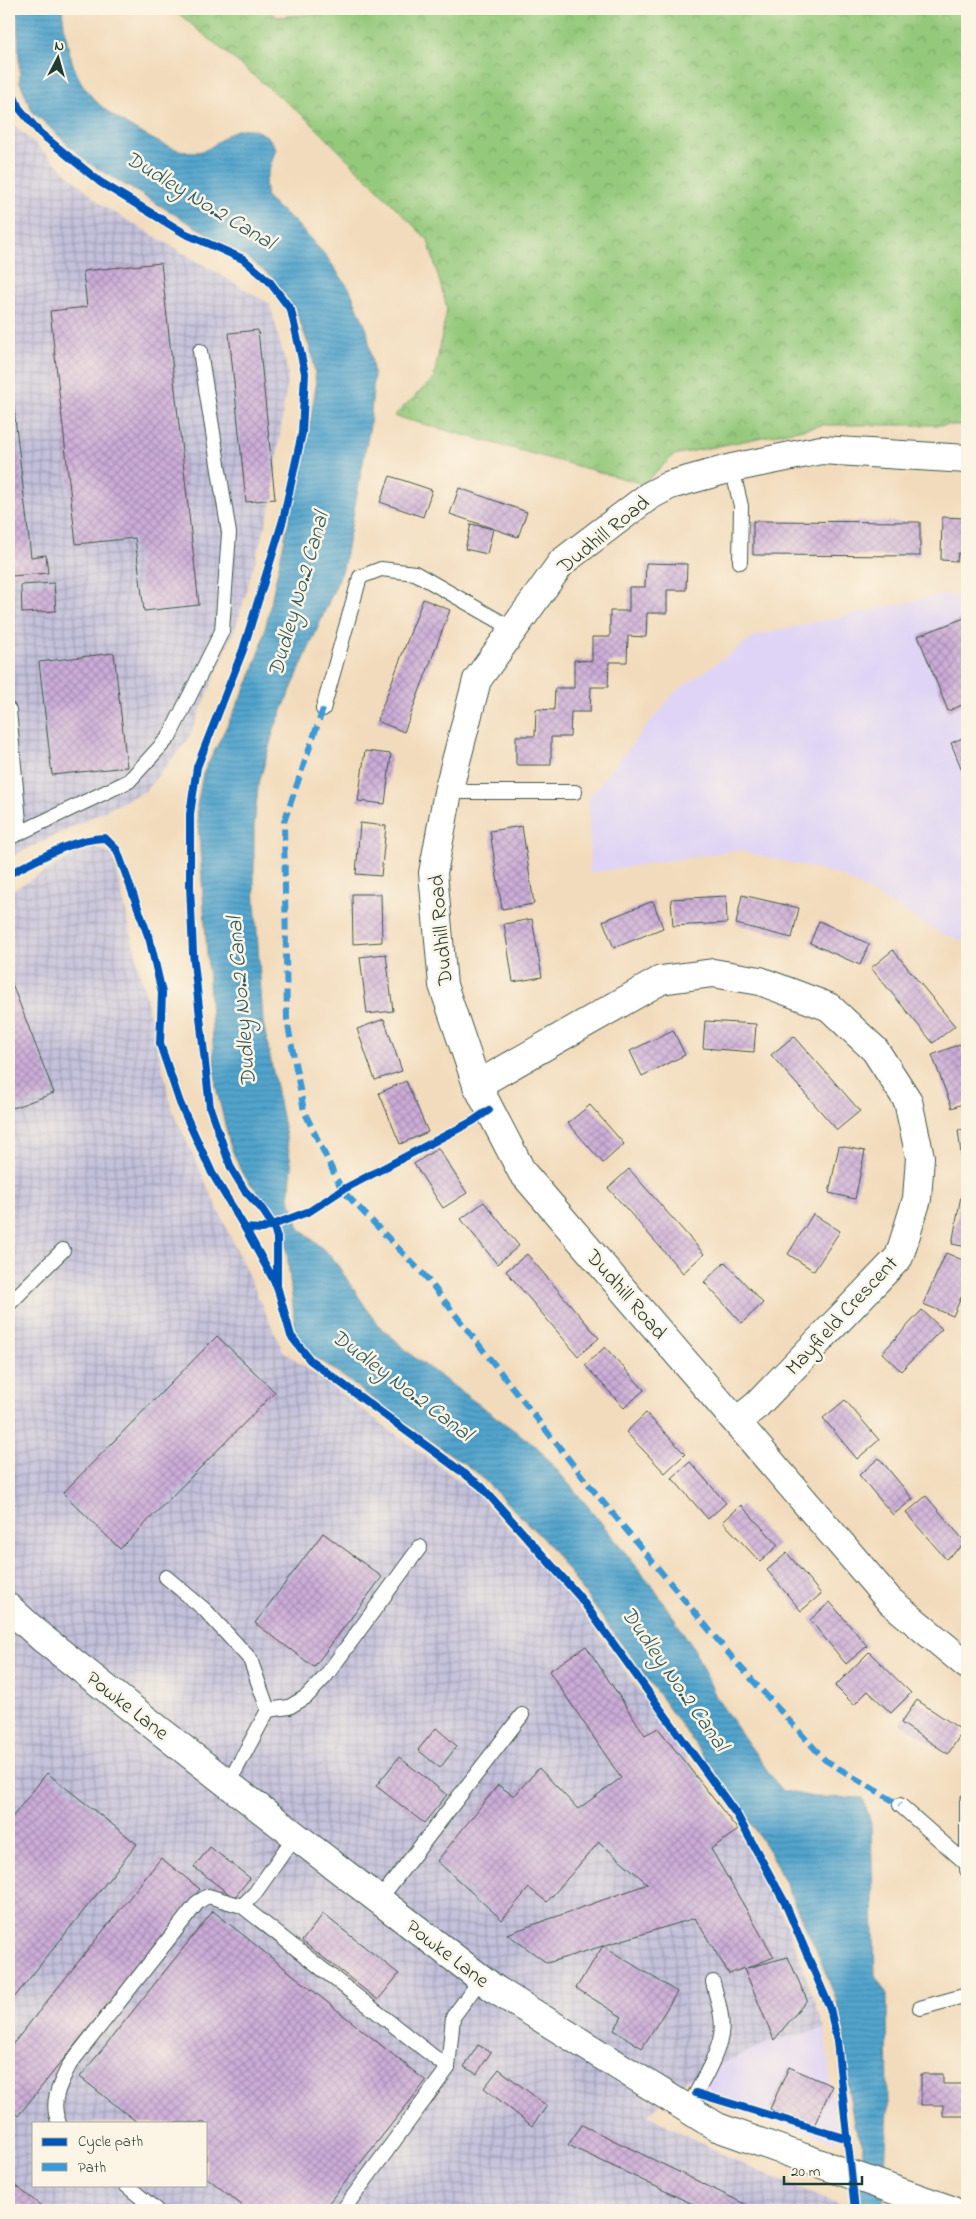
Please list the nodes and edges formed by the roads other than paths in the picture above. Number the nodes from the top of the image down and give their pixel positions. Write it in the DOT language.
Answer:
graph roads {
  1 [pos="200,351"];
  2 [pos="967,458"];
  3 [pos="732,468"];
  4 [pos="740,562"];
  5 [pos="513,629"];
  6 [pos="323,709"];
  7 [pos="9,710"];
  8 [pos="448,792"];
  9 [pos="575,792"];
  10 [pos="15,835"];
  11 [pos="477,1085"];
  12 [pos="63,1250"];
  13 [pos="9,1304"];
  14 [pos="737,1421"];
  15 [pos="420,1547"];
  16 [pos="166,1577"];
  17 [pos="9,1608"];
  18 [pos="967,1666"];
  19 [pos="268,1710"];
  20 [pos="522,1715"];
  21 [pos="228,1784"];
  22 [pos="967,1801"];
  23 [pos="900,1805"];
  24 [pos="295,1836"];
  25 [pos="967,1864"];
  26 [pos="967,1871"];
  27 [pos="378,1900"];
  28 [pos="242,1906"];
  29 [pos="481,1979"];
  30 [pos="713,1982"];
  31 [pos="967,1995"];
  32 [pos="920,2008"];
  33 [pos="448,2068"];
  34 [pos="687,2109"];
  35 [pos="58,2122"];
  36 [pos="127,2186"];
  37 [pos="953,2209"];
  38 [pos="156,2210"];
  39 [pos="343,2210"];
  1 -- 10 [label="lane"];
  2 -- 3 [label="street, Dudhill Road"];
  3 -- 4 [label="lane"];
  3 -- 5 [label="street, Dudhill Road"];
  5 -- 6 [label="lane"];
  5 -- 8 [label="street, Dudhill Road"];
  7 -- 10 [label="lane"];
  8 -- 9 [label="lane"];
  8 -- 11 [label="street, Dudhill Road"];
  11 -- 14 [label="street, Dudhill Road"];
  11 -- 14 [label="street, Mayfield Crescent"];
  12 -- 13 [label="lane"];
  14 -- 18 [label="street, Dudhill Road"];
  15 -- 19 [label="lane"];
  16 -- 19 [label="lane"];
  17 -- 21 [label="street, Powke Lane"];
  19 -- 21 [label="lane"];
  20 -- 27 [label="lane"];
  21 -- 24 [label="street, Powke Lane"];
  22 -- 25 [label="lane"];
  23 -- 25 [label="lane"];
  24 -- 27 [label="street, Powke Lane"];
  24 -- 28 [label="lane"];
  25 -- 26 [label="lane"];
  27 -- 29 [label="street, Powke Lane"];
  28 -- 33 [label="lane"];
  28 -- 35 [label="lane"];
  29 -- 33 [label="lane"];
  29 -- 34 [label="street, Powke Lane"];
  30 -- 34 [label="lane"];
  31 -- 32 [label="lane"];
  33 -- 39 [label="lane"];
  34 -- 37 [label="street, Powke Lane"];
  36 -- 38 [label="lane"];
}
